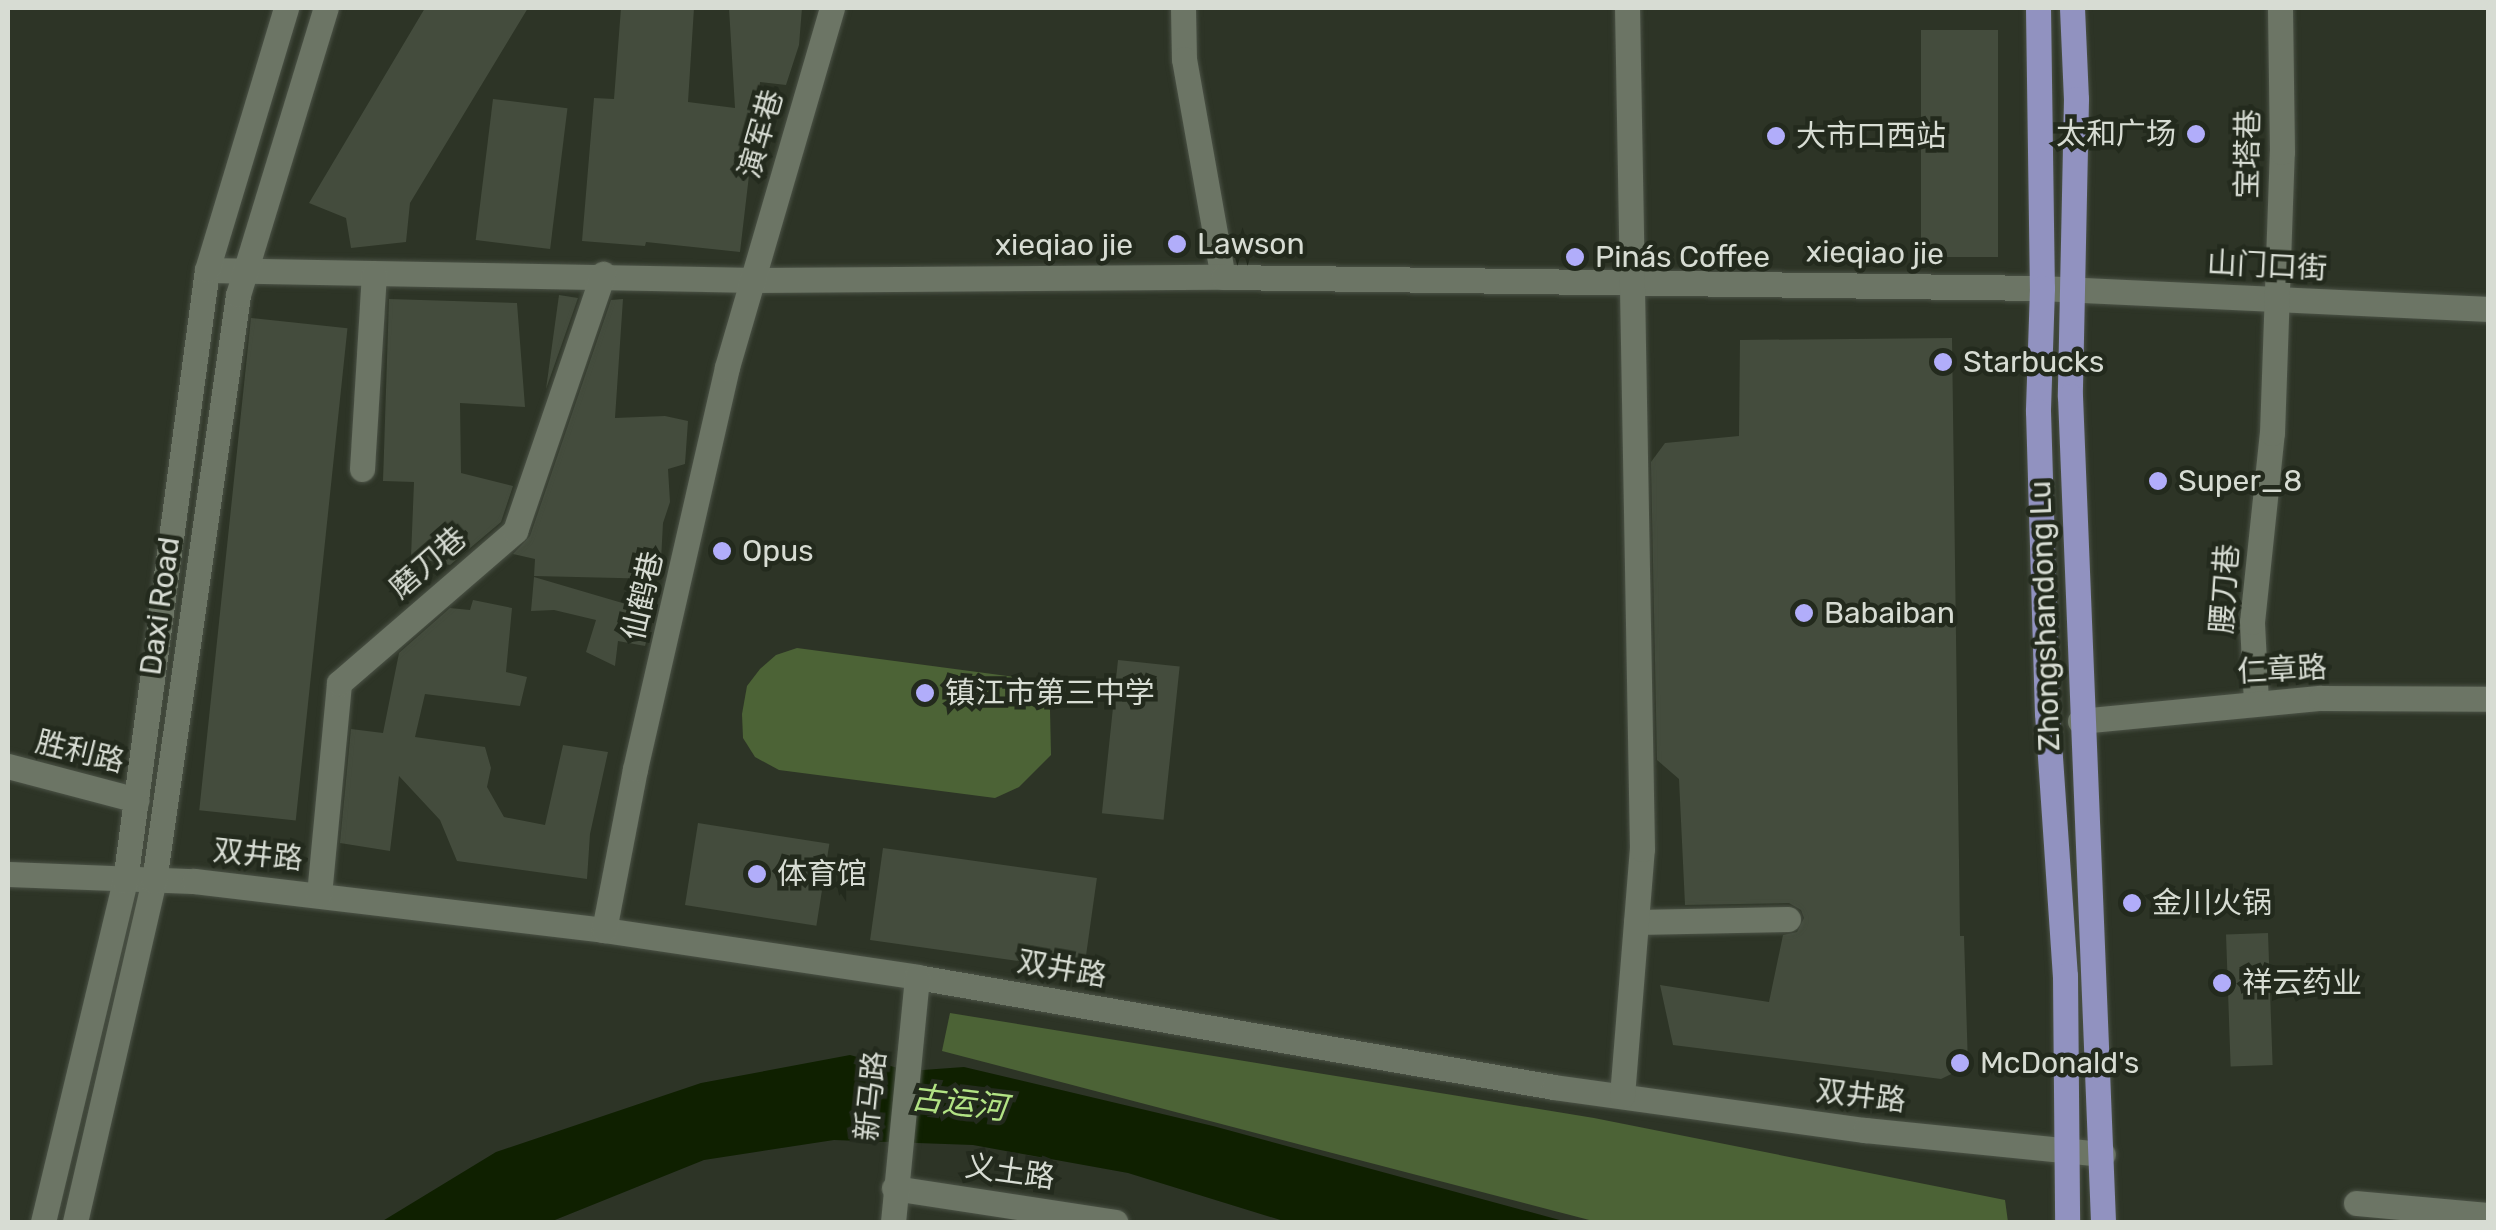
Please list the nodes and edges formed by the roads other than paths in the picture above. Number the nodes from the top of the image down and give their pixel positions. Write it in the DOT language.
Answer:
graph roads {
  1 [pos="286,8"];
  2 [pos="326,8"];
  3 [pos="832,8"];
  4 [pos="1183,8"];
  5 [pos="1627,8"];
  6 [pos="2038,8"];
  7 [pos="2072,8"];
  8 [pos="2280,8"];
  9 [pos="207,270"];
  10 [pos="245,270"];
  11 [pos="374,274"];
  12 [pos="603,274"];
  13 [pos="1223,277"];
  14 [pos="756,280"];
  15 [pos="1629,282"];
  16 [pos="2042,288"];
  17 [pos="2074,291"];
  18 [pos="2276,300"];
  19 [pos="2488,310"];
  20 [pos="362,469"];
  21 [pos="2488,699"];
  22 [pos="2256,702"];
  23 [pos="2080,721"];
  24 [pos="8,766"];
  25 [pos="137,800"];
  26 [pos="8,874"];
  27 [pos="125,881"];
  28 [pos="154,881"];
  29 [pos="319,894"];
  30 [pos="1788,920"];
  31 [pos="1636,922"];
  32 [pos="604,930"];
  33 [pos="917,977"];
  34 [pos="1622,1096"];
  35 [pos="2068,1153"];
  36 [pos="2103,1154"];
  37 [pos="894,1188"];
  38 [pos="2356,1203"];
  39 [pos="2488,1216"];
  40 [pos="44,1218"];
  41 [pos="76,1220"];
  42 [pos="892,1222"];
  43 [pos="1115,1222"];
  44 [pos="2068,1222"];
  45 [pos="2103,1222"];
  1 -- 9 [label="street, Daxi Road"];
  2 -- 10 [label="street, Daxi Road"];
  3 -- 14 [label="street, 演军巷"];
  4 -- 13 [label="street"];
  5 -- 15 [label="street"];
  6 -- 16 [label="main road, Zhongshandong Lu"];
  7 -- 17 [label="main road, Zhongshandong Lu"];
  8 -- 18 [label="street, 宝塔巷"];
  9 -- 10 [label="street, xieqiao jie"];
  9 -- 25 [label="street, Daxi Road"];
  10 -- 11 [label="street, xieqiao jie"];
  10 -- 28 [label="street, Daxi Road"];
  11 -- 12 [label="street, xieqiao jie"];
  11 -- 20 [label="street"];
  12 -- 14 [label="street, xieqiao jie"];
  12 -- 29 [label="street, 磨刀巷"];
  13 -- 14 [label="street, xieqiao jie"];
  13 -- 15 [label="street, xieqiao jie"];
  14 -- 32 [label="street, 仙鹤巷"];
  15 -- 16 [label="street, xieqiao jie"];
  15 -- 31 [label="street"];
  16 -- 17 [label="street, 山门口街"];
  16 -- 35 [label="main road, Zhongshandong Lu"];
  17 -- 18 [label="street, 山门口街"];
  17 -- 23 [label="main road, Zhongshandong Lu"];
  18 -- 19 [label="street, 山门口街"];
  18 -- 22 [label="street, 腰刀巷"];
  21 -- 22 [label="street, 仁章路"];
  22 -- 23 [label="street, 仁章路"];
  23 -- 36 [label="main road, Zhongshandong Lu"];
  24 -- 25 [label="street, 胜利路"];
  25 -- 27 [label="street, Daxi Road"];
  26 -- 27 [label="street, 双井路"];
  27 -- 28 [label="street, 双井路"];
  27 -- 40 [label="street, Daxi Road"];
  28 -- 29 [label="street, 双井路"];
  28 -- 41 [label="street, Daxi Road"];
  29 -- 32 [label="street, 双井路"];
  30 -- 31 [label="street"];
  31 -- 34 [label="street"];
  32 -- 33 [label="street, 双井路"];
  33 -- 34 [label="street, 双井路"];
  33 -- 37 [label="street, 新马路"];
  34 -- 35 [label="street, 双井路"];
  35 -- 36 [label="street, 双井路"];
  35 -- 44 [label="main road, Zhongshandong Lu"];
  36 -- 45 [label="main road, Zhongshandong Lu"];
  37 -- 42 [label="street, 新马路"];
  37 -- 43 [label="street, 义土路"];
  38 -- 39 [label="street"];
}
